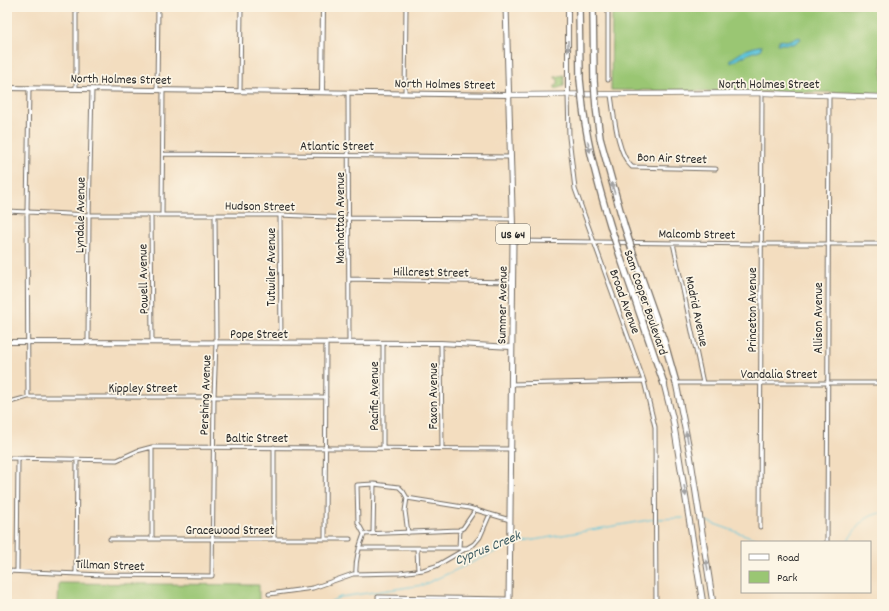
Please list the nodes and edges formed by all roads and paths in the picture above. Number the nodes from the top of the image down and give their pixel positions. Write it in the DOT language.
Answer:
graph roads {
  1 [pos="76,7"];
  2 [pos="158,7"];
  3 [pos="241,7"];
  4 [pos="323,7"];
  5 [pos="406,7"];
  6 [pos="506,7"];
  7 [pos="568,7"];
  8 [pos="579,7"];
  9 [pos="593,7"];
  10 [pos="608,7"];
  11 [pos="608,80"];
  12 [pos="7,88"];
  13 [pos="29,88"];
  14 [pos="76,88"];
  15 [pos="92,88"];
  16 [pos="157,89"];
  17 [pos="163,90"];
  18 [pos="240,90"];
  19 [pos="322,92"];
  20 [pos="348,92"];
  21 [pos="405,93"];
  22 [pos="762,93"];
  23 [pos="568,94"];
  24 [pos="829,94"];
  25 [pos="509,95"];
  26 [pos="611,95"];
  27 [pos="882,97"];
  28 [pos="163,154"];
  29 [pos="349,155"];
  30 [pos="511,157"];
  31 [pos="716,169"];
  32 [pos="7,211"];
  33 [pos="27,211"];
  34 [pos="89,215"];
  35 [pos="151,215"];
  36 [pos="162,215"];
  37 [pos="215,215"];
  38 [pos="280,215"];
  39 [pos="349,218"];
  40 [pos="512,219"];
  41 [pos="513,241"];
  42 [pos="594,242"];
  43 [pos="673,243"];
  44 [pos="761,244"];
  45 [pos="828,244"];
  46 [pos="882,244"];
  47 [pos="349,279"];
  48 [pos="512,282"];
  49 [pos="7,342"];
  50 [pos="28,342"];
  51 [pos="152,342"];
  52 [pos="281,342"];
  53 [pos="88,343"];
  54 [pos="216,343"];
  55 [pos="326,343"];
  56 [pos="349,343"];
  57 [pos="383,343"];
  58 [pos="441,343"];
  59 [pos="511,347"];
  60 [pos="644,382"];
  61 [pos="676,383"];
  62 [pos="703,383"];
  63 [pos="761,383"];
  64 [pos="827,383"];
  65 [pos="882,383"];
  66 [pos="511,384"];
  67 [pos="664,384"];
  68 [pos="214,396"];
  69 [pos="28,397"];
  70 [pos="326,397"];
  71 [pos="10,402"];
  72 [pos="152,447"];
  73 [pos="274,447"];
  74 [pos="326,447"];
  75 [pos="213,448"];
  76 [pos="383,448"];
  77 [pos="442,449"];
  78 [pos="510,449"];
  79 [pos="7,458"];
  80 [pos="18,458"];
  81 [pos="77,460"];
  82 [pos="374,484"];
  83 [pos="406,498"];
  84 [pos="476,509"];
  85 [pos="490,514"];
  86 [pos="510,520"];
  87 [pos="760,527"];
  88 [pos="460,529"];
  89 [pos="374,533"];
  90 [pos="408,533"];
  91 [pos="364,534"];
  92 [pos="110,539"];
  93 [pos="152,539"];
  94 [pos="274,539"];
  95 [pos="325,539"];
  96 [pos="350,539"];
  97 [pos="213,540"];
  98 [pos="827,541"];
  99 [pos="359,548"];
  100 [pos="417,548"];
  101 [pos="459,548"];
  102 [pos="469,548"];
  103 [pos="7,571"];
  104 [pos="18,571"];
  105 [pos="418,571"];
  106 [pos="76,574"];
  107 [pos="356,574"];
  108 [pos="212,576"];
  109 [pos="269,594"];
  110 [pos="509,601"];
  111 [pos="378,604"];
  112 [pos="656,604"];
  113 [pos="703,604"];
  114 [pos="713,604"];
  1 -- 14 [label="street"];
  2 -- 16 [label="street"];
  3 -- 18 [label="street"];
  4 -- 19 [label="street"];
  5 -- 21 [label="street"];
  6 -- 25 [label="main road, Summer Avenue / US 64"];
  7 -- 23 [label="street, Broad Avenue, one-way"];
  8 -- 67 [label="highway, Sam Cooper Boulevard, one-way, bridge"];
  61 -- 9 [label="highway, Sam Cooper Boulevard, one-way, bridge"];
  10 -- 11 [label="street"];
  12 -- 13 [label="street, North Holmes Street"];
  13 -- 14 [label="street, North Holmes Street"];
  13 -- 33 [label="street"];
  14 -- 15 [label="street, North Holmes Street"];
  15 -- 16 [label="street, North Holmes Street"];
  15 -- 34 [label="street, Lyndale Avenue"];
  16 -- 17 [label="street, North Holmes Street"];
  17 -- 18 [label="street, North Holmes Street"];
  17 -- 28 [label="street"];
  18 -- 19 [label="street, North Holmes Street"];
  19 -- 20 [label="street, North Holmes Street"];
  20 -- 21 [label="street, North Holmes Street"];
  20 -- 29 [label="street, Manhattan Avenue"];
  21 -- 25 [label="street, North Holmes Street"];
  22 -- 24 [label="main road, North Holmes Street"];
  22 -- 26 [label="main road, North Holmes Street"];
  22 -- 44 [label="street, Princeton Avenue"];
  23 -- 25 [label="main road, North Holmes Street"];
  23 -- 26 [label="main road, North Holmes Street"];
  23 -- 42 [label="street, Broad Avenue"];
  24 -- 27 [label="main road, North Holmes Street"];
  24 -- 45 [label="street, Allison Avenue"];
  25 -- 30 [label="main road, Summer Avenue / US 64"];
  26 -- 31 [label="street, Bon Air Street"];
  28 -- 29 [label="street, Atlantic Street"];
  28 -- 36 [label="street"];
  29 -- 30 [label="street, Atlantic Street"];
  29 -- 39 [label="street, Manhattan Avenue"];
  30 -- 40 [label="main road, Summer Avenue / US 64"];
  32 -- 33 [label="street, Hudson Street"];
  33 -- 34 [label="street, Hudson Street"];
  33 -- 50 [label="street"];
  34 -- 35 [label="street, Hudson Street"];
  34 -- 53 [label="street, Lyndale Avenue"];
  35 -- 36 [label="street, Hudson Street"];
  35 -- 51 [label="street, Powell Avenue"];
  36 -- 37 [label="street, Hudson Street"];
  37 -- 38 [label="street, Hudson Street"];
  37 -- 54 [label="street, Pershing Avenue"];
  38 -- 39 [label="street, Hudson Street"];
  38 -- 52 [label="street, Tutwiler Avenue"];
  39 -- 40 [label="street, Hudson Street"];
  39 -- 47 [label="street, Manhattan Avenue"];
  40 -- 41 [label="main road, Summer Avenue / US 64"];
  41 -- 42 [label="street, Malcomb Street"];
  41 -- 48 [label="main road, Summer Avenue / US 64"];
  42 -- 43 [label="street, Malcomb Street"];
  42 -- 60 [label="street, Broad Avenue"];
  43 -- 44 [label="street, Malcomb Street"];
  43 -- 62 [label="street, Madrid Avenue"];
  44 -- 45 [label="street, Malcomb Street"];
  44 -- 63 [label="street, Princeton Avenue"];
  45 -- 46 [label="street, Malcomb Street"];
  45 -- 64 [label="street, Allison Avenue"];
  47 -- 48 [label="street, Hillcrest Street"];
  47 -- 56 [label="street, Manhattan Avenue"];
  48 -- 59 [label="main road, Summer Avenue / US 64"];
  49 -- 50 [label="street, Pope Street"];
  50 -- 53 [label="street, Pope Street"];
  50 -- 69 [label="street"];
  51 -- 53 [label="street, Pope Street"];
  51 -- 54 [label="street, Pope Street"];
  52 -- 54 [label="street, Pope Street"];
  52 -- 55 [label="street, Pope Street"];
  54 -- 68 [label="street, Pershing Avenue"];
  55 -- 56 [label="street, Pope Street"];
  55 -- 70 [label="street"];
  56 -- 57 [label="street, Pope Street"];
  57 -- 58 [label="street, Pope Street"];
  57 -- 76 [label="street, Pacific Avenue"];
  58 -- 59 [label="street, Pope Street"];
  58 -- 77 [label="street, Faxon Avenue"];
  59 -- 66 [label="main road, Summer Avenue / US 64"];
  60 -- 66 [label="street"];
  60 -- 112 [label="street, Broad Avenue"];
  61 -- 62 [label="street, Vandalia Street"];
  114 -- 61 [label="main road, Sam Cooper Boulevard, one-way"];
  62 -- 63 [label="street, Vandalia Street"];
  63 -- 64 [label="street, Vandalia Street"];
  63 -- 87 [label="street, Princeton Avenue"];
  64 -- 65 [label="street, Vandalia Street"];
  64 -- 98 [label="street, Allison Avenue"];
  66 -- 78 [label="main road, Summer Avenue / US 64"];
  67 -- 113 [label="main road, Sam Cooper Boulevard, one-way"];
  68 -- 69 [label="street, Kippley Street"];
  68 -- 70 [label="street, Kippley Street"];
  68 -- 75 [label="street, Pershing Avenue"];
  69 -- 71 [label="street, Kippley Street"];
  70 -- 74 [label="street"];
  72 -- 75 [label="street, Baltic Street"];
  72 -- 81 [label="street, Baltic Street"];
  72 -- 93 [label="street"];
  73 -- 74 [label="street, Baltic Street"];
  73 -- 75 [label="street, Baltic Street"];
  73 -- 94 [label="street"];
  74 -- 76 [label="street, Baltic Street"];
  74 -- 95 [label="street"];
  75 -- 97 [label="street, Pershing Avenue"];
  76 -- 77 [label="street, Baltic Street"];
  77 -- 78 [label="street, Baltic Street"];
  78 -- 86 [label="main road, Summer Avenue / US 64"];
  79 -- 80 [label="street, Baltic Street"];
  80 -- 81 [label="street, Baltic Street"];
  80 -- 104 [label="street"];
  81 -- 106 [label="street"];
  82 -- 83 [label="street"];
  82 -- 89 [label="street"];
  82 -- 91 [label="street"];
  83 -- 84 [label="street"];
  83 -- 90 [label="street"];
  84 -- 85 [label="street"];
  84 -- 88 [label="street"];
  85 -- 86 [label="street"];
  85 -- 102 [label="street"];
  86 -- 110 [label="main road, Summer Avenue / US 64"];
  88 -- 90 [label="street"];
  88 -- 101 [label="street"];
  89 -- 90 [label="street"];
  89 -- 91 [label="street"];
  91 -- 99 [label="street"];
  92 -- 93 [label="street, Gracewood Street"];
  93 -- 97 [label="street, Gracewood Street"];
  94 -- 95 [label="street, Gracewood Street"];
  94 -- 97 [label="street, Gracewood Street"];
  95 -- 96 [label="street, Gracewood Street"];
  97 -- 108 [label="street, Pershing Avenue"];
  99 -- 100 [label="street"];
  99 -- 107 [label="street"];
  100 -- 101 [label="street"];
  100 -- 105 [label="street"];
  101 -- 102 [label="street"];
  102 -- 105 [label="street"];
  103 -- 104 [label="street, Tillman Street"];
  104 -- 106 [label="street, Tillman Street"];
  105 -- 107 [label="street"];
  106 -- 108 [label="street, Tillman Street"];
  107 -- 109 [label="street"];
  110 -- 111 [label="street"];
}
